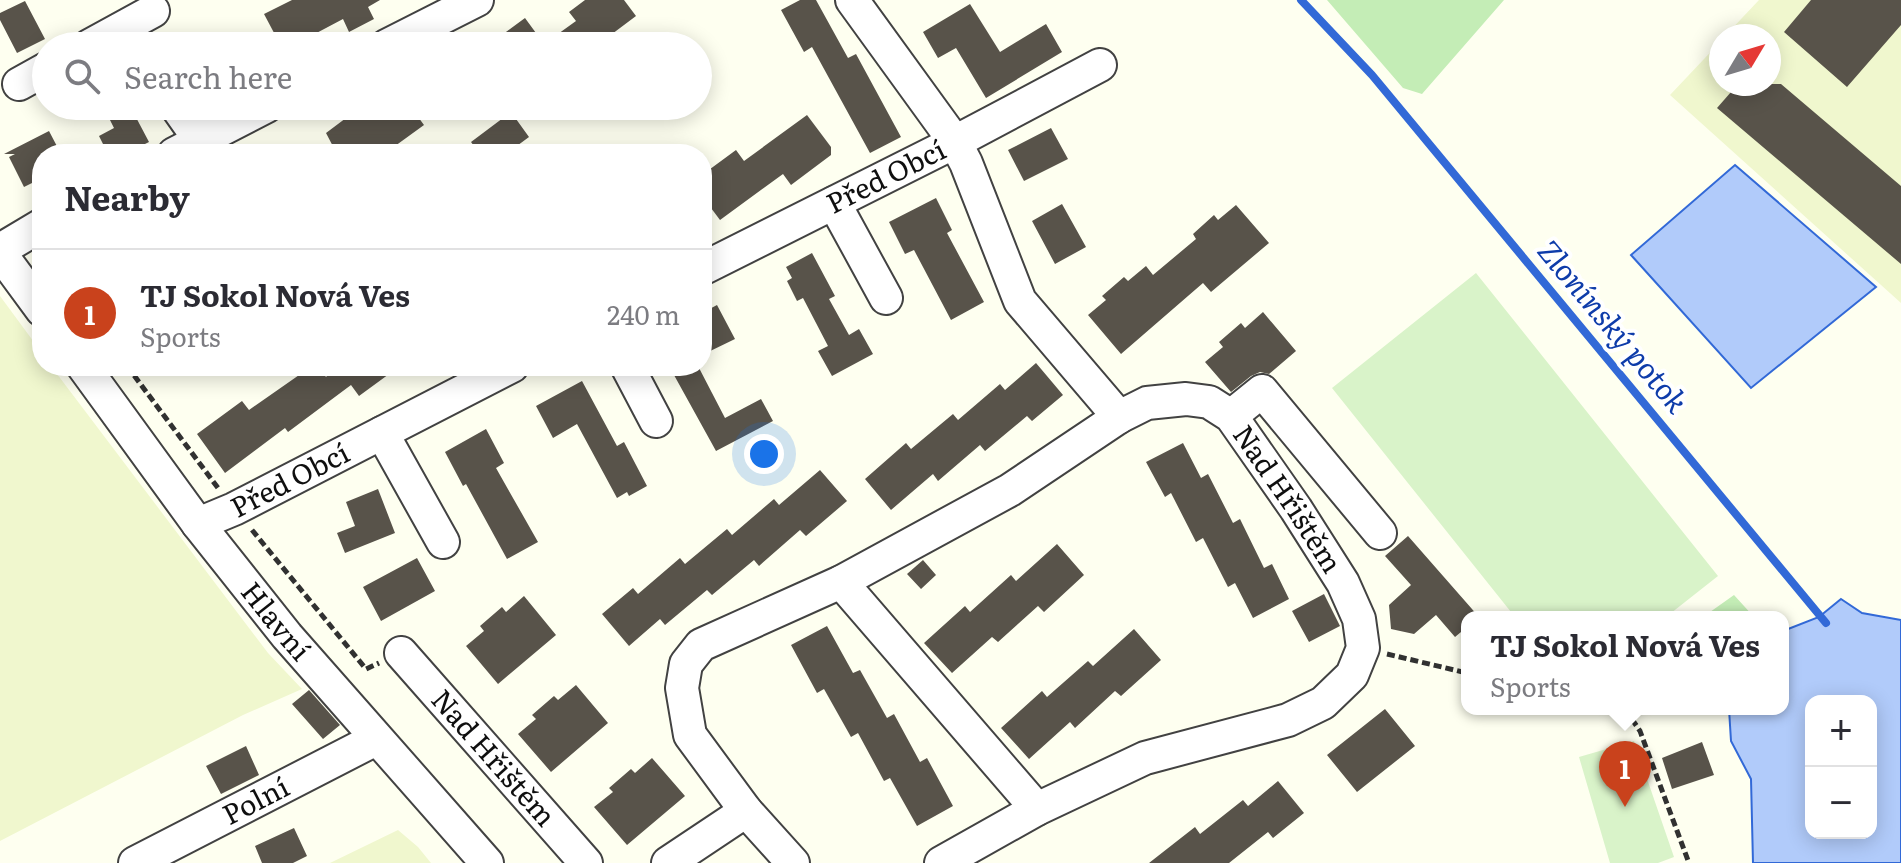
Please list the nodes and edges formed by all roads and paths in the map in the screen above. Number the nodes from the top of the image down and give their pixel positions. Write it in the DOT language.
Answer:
graph roads {
  1 [pos="477,0"];
  2 [pos="852,0"];
  3 [pos="153,11"];
  4 [pos="423,12"];
  5 [pos="133,32"];
  6 [pos="401,32"];
  7 [pos="1100,65"];
  8 [pos="180,120"];
  9 [pos="240,120"];
  10 [pos="955,142"];
  11 [pos="186,144"];
  12 [pos="193,144"];
  13 [pos="834,203"];
  14 [pos="32,231"];
  15 [pos="0,252"];
  16 [pos="712,264"];
  17 [pos="32,296"];
  18 [pos="886,298"];
  19 [pos="90,376"];
  20 [pos="134,376"];
  21 [pos="493,376"];
  22 [pos="632,376"];
  23 [pos="1231,416"];
  24 [pos="1119,417"];
  25 [pos="656,421"];
  26 [pos="382,433"];
  27 [pos="1333,478"];
  28 [pos="234,509"];
  29 [pos="1296,509"];
  30 [pos="198,524"];
  31 [pos="1380,533"];
  32 [pos="443,542"];
  33 [pos="841,582"];
  34 [pos="1363,648"];
  35 [pos="401,653"];
  36 [pos="1461,672"];
  37 [pos="1629,715"];
  38 [pos="376,739"];
  39 [pos="1037,809"];
  40 [pos="746,811"];
  41 [pos="135,863"];
  42 [pos="487,863"];
  43 [pos="586,863"];
  44 [pos="668,863"];
  45 [pos="793,863"];
  46 [pos="941,863"];
  47 [pos="1689,863"];
  1 -- 4 [label="street"];
  2 -- 10 [label="street, Před Obcí"];
  3 -- 5 [label="street"];
  4 -- 6 [label="street"];
  7 -- 10 [label="street"];
  8 -- 11 [label="street"];
  9 -- 12 [label="street"];
  10 -- 13 [label="street, Před Obcí"];
  10 -- 24 [label="street"];
  13 -- 16 [label="street, Před Obcí"];
  13 -- 18 [label="street"];
  14 -- 15 [label="street"];
  15 -- 17 [label="street"];
  19 -- 30 [label="street, Hlavní"];
  20 -- 28 [label="path"];
  21 -- 26 [label="street, Před Obcí"];
  22 -- 25 [label="street"];
  23 -- 24 [label="street, Nad Hřištěm"];
  23 -- 27 [label="street"];
  23 -- 29 [label="street, Nad Hřištěm"];
  24 -- 33 [label="street, Nad Hřištěm"];
  26 -- 28 [label="street, Před Obcí"];
  26 -- 32 [label="street, Před Obcí"];
  27 -- 29 [label="street"];
  27 -- 31 [label="street"];
  28 -- 30 [label="street, Před Obcí"];
  28 -- 35 [label="path"];
  29 -- 34 [label="street, Nad Hřištěm"];
  30 -- 38 [label="street, Hlavní"];
  33 -- 39 [label="street"];
  33 -- 40 [label="street, Nad Hřištěm"];
  34 -- 36 [label="path"];
  34 -- 39 [label="street"];
  35 -- 43 [label="street, Nad Hřištěm"];
  37 -- 47 [label="path"];
  38 -- 41 [label="street, Polní"];
  38 -- 42 [label="street, Hlavní"];
  39 -- 46 [label="street"];
  40 -- 44 [label="street"];
  40 -- 45 [label="street, Nad Hřištěm"];
}
